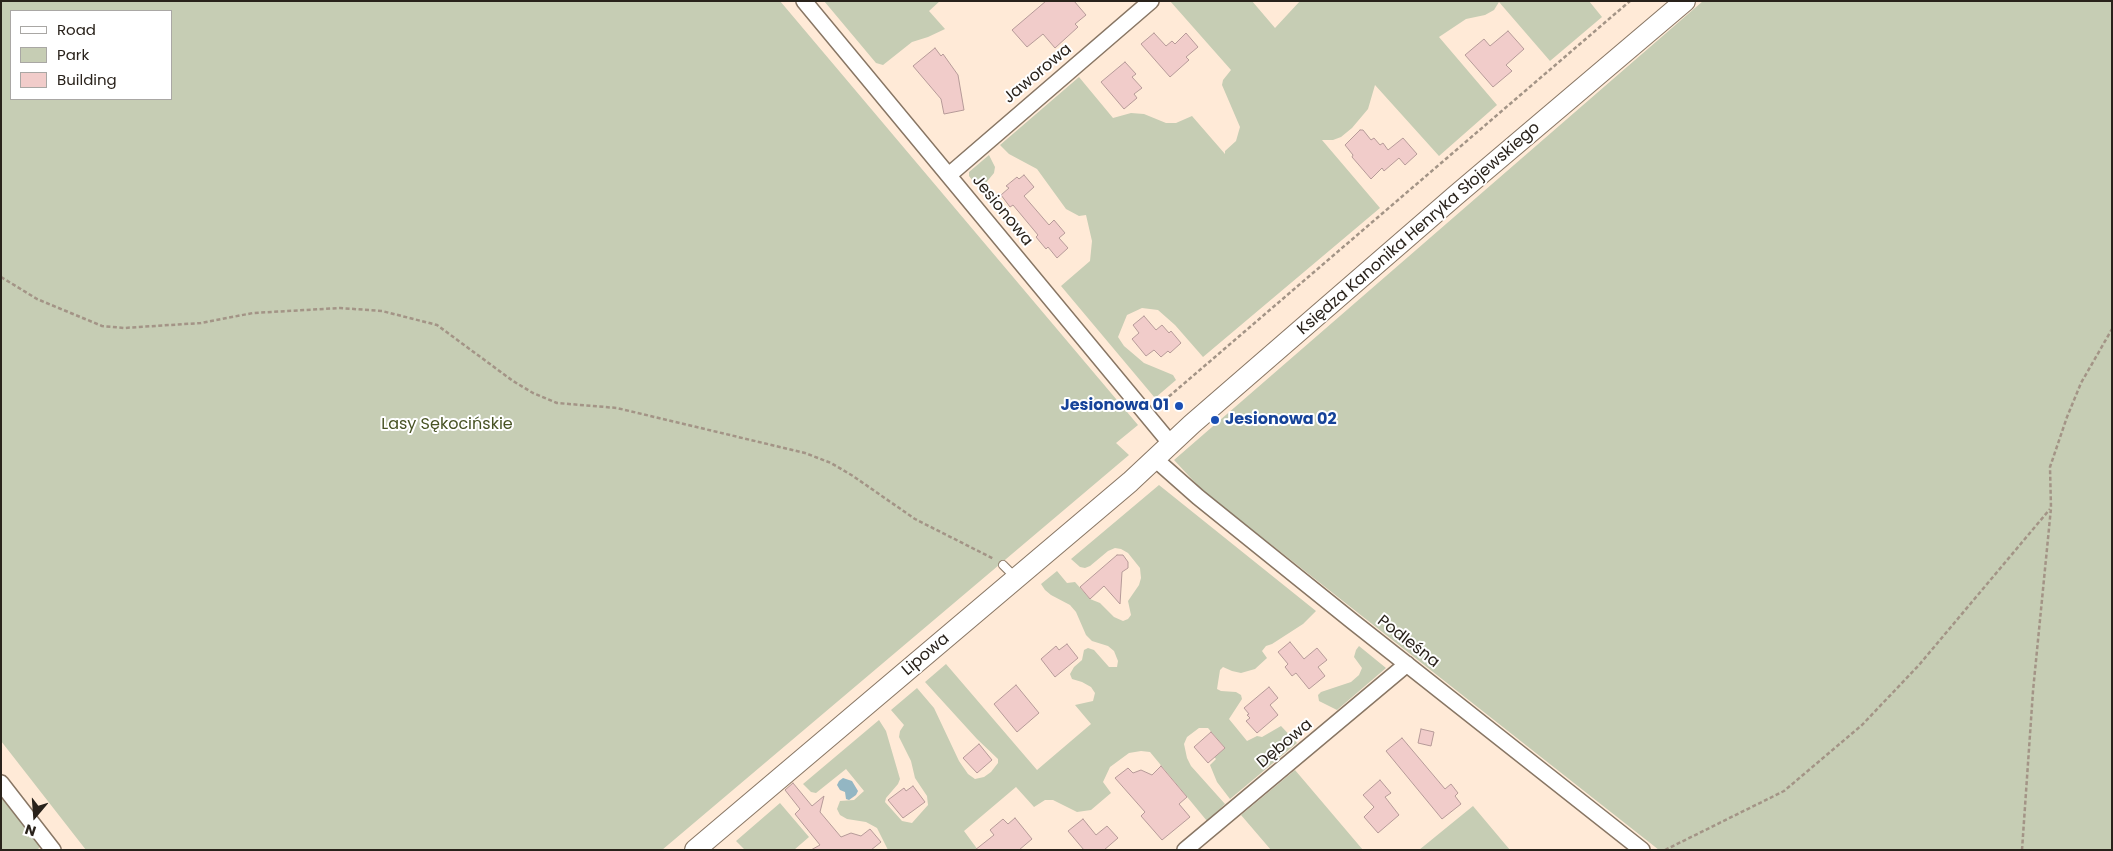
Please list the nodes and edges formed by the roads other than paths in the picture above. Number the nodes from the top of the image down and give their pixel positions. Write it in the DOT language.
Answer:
graph roads {
  1 [pos="804,1"];
  2 [pos="1151,1"];
  3 [pos="1685,1"];
  4 [pos="949,175"];
  5 [pos="1172,444"];
  6 [pos="1155,459"];
  7 [pos="1407,664"];
  8 [pos="1,783"];
  9 [pos="53,850"];
  10 [pos="695,850"];
  11 [pos="1185,850"];
  12 [pos="1642,850"];
  1 -- 4 [label="street, Jesionowa"];
  2 -- 4 [label="street, Jaworowa"];
  3 -- 5 [label="street, Księdza Kanonika Henryka Słojewskiego"];
  4 -- 5 [label="street, Jesionowa"];
  5 -- 6 [label="street, Księdza Kanonika Henryka Słojewskiego"];
  6 -- 7 [label="street, Podleśna"];
  6 -- 10 [label="street, Lipowa"];
  7 -- 11 [label="street, Dębowa"];
  7 -- 12 [label="street, Podleśna"];
  8 -- 9 [label="street"];
}
